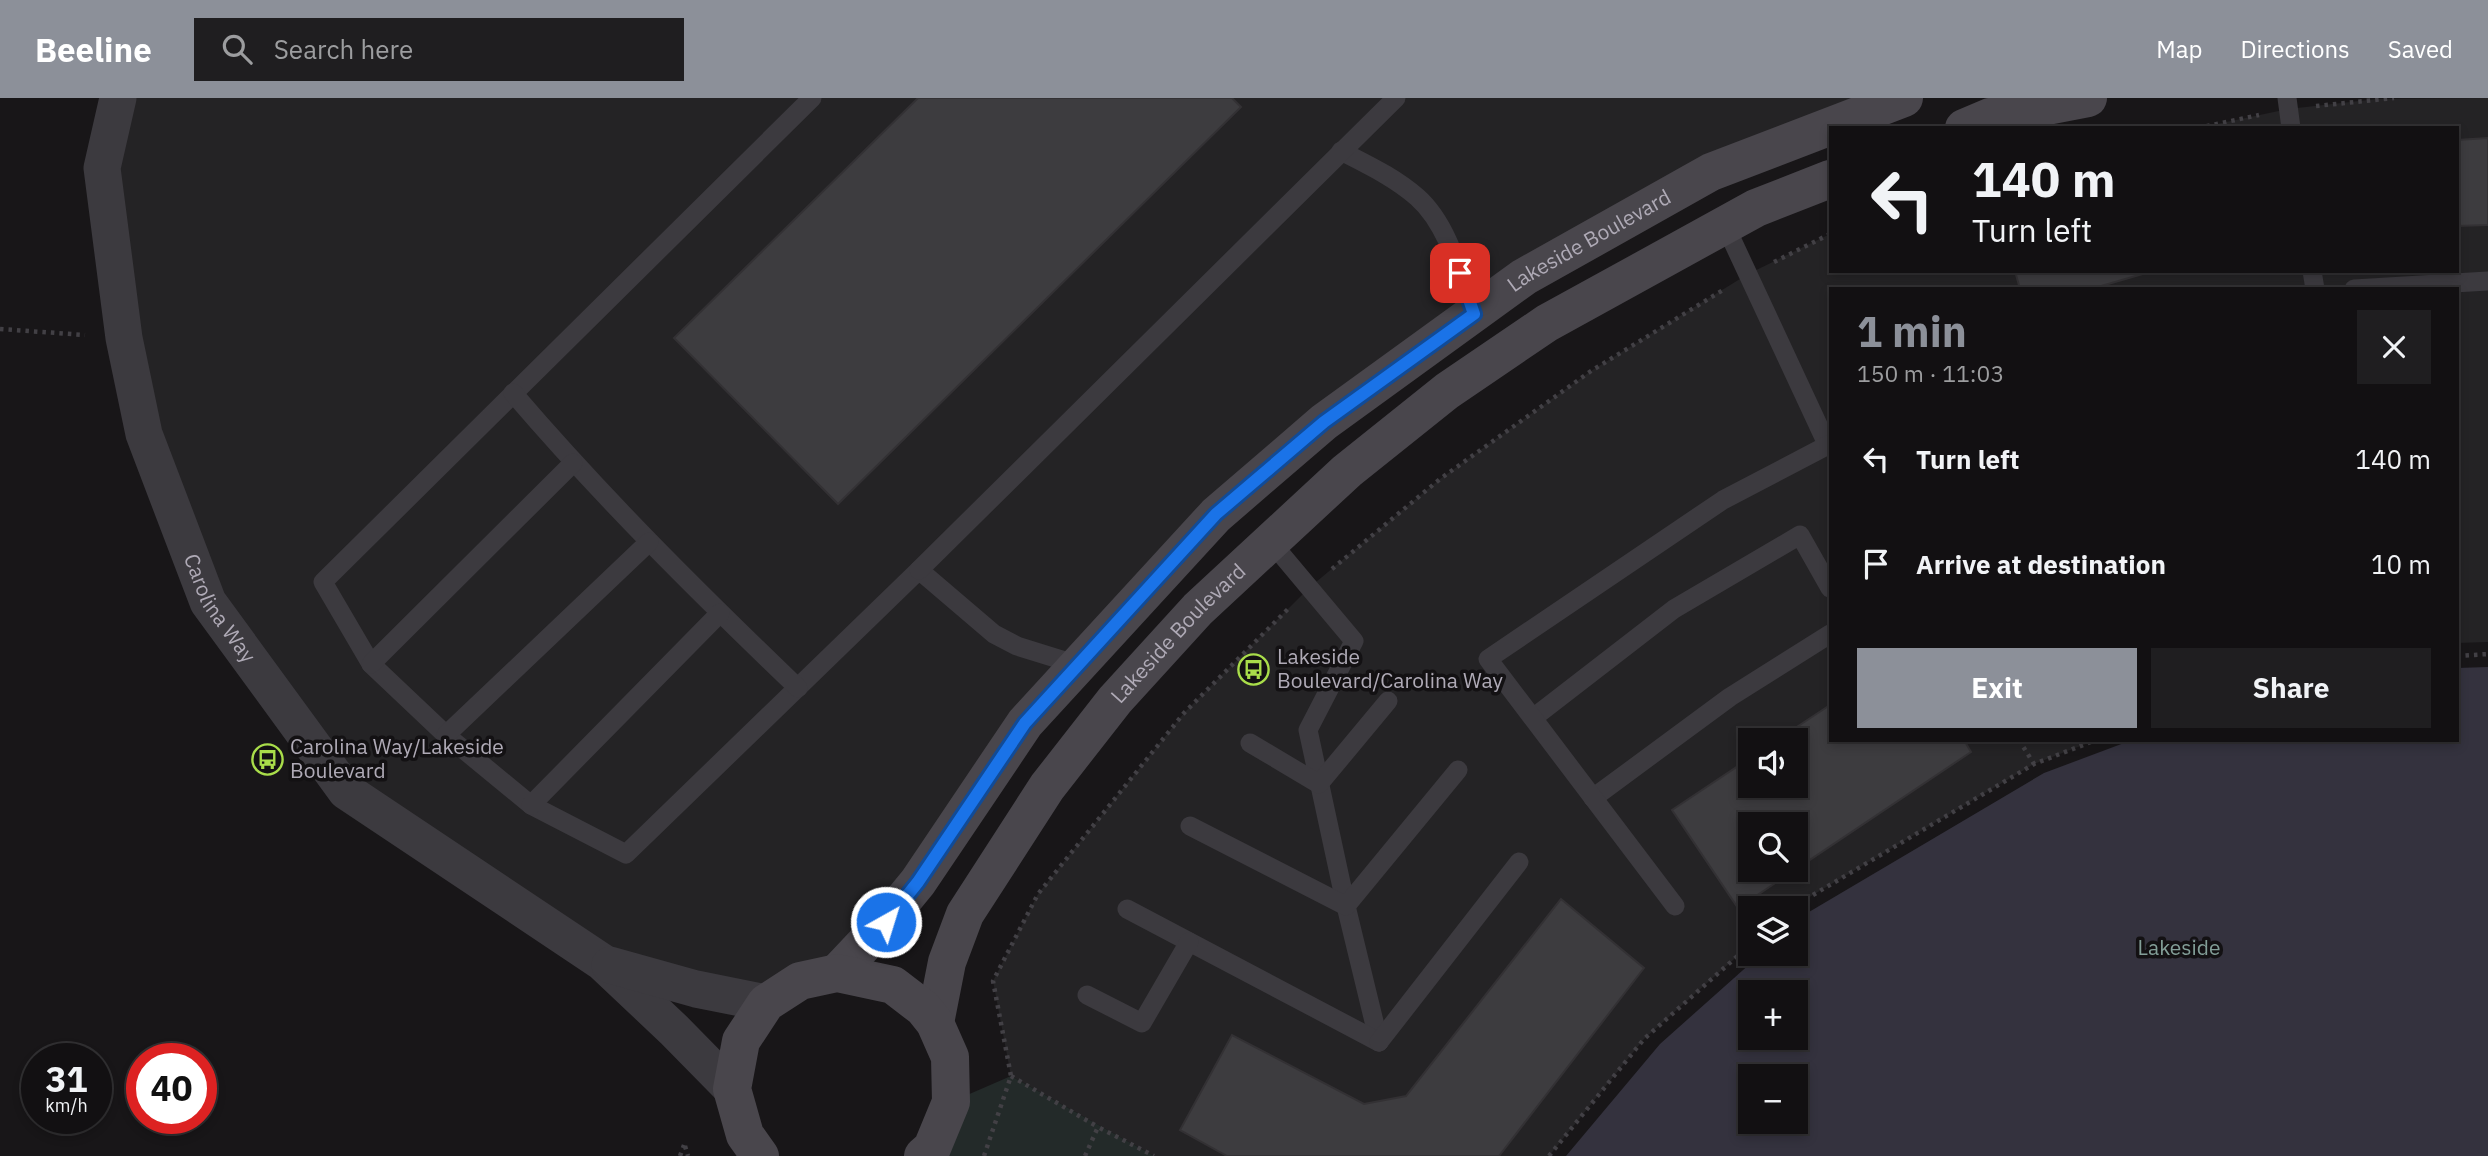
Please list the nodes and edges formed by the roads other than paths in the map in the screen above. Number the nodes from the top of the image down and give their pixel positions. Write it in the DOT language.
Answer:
graph roads {
  1 [pos="118,98"];
  2 [pos="812,98"];
  3 [pos="1395,98"];
  4 [pos="1905,98"];
  5 [pos="2088,98"];
  6 [pos="2287,98"];
  7 [pos="1832,126"];
  8 [pos="1969,126"];
  9 [pos="2291,126"];
  10 [pos="1829,127"];
  11 [pos="1341,152"];
  12 [pos="1829,179"];
  13 [pos="1725,225"];
  14 [pos="2488,281"];
  15 [pos="2388,287"];
  16 [pos="1474,314"];
  17 [pos="513,393"];
  18 [pos="1829,444"];
  19 [pos="573,463"];
  20 [pos="649,542"];
  21 [pos="1270,542"];
  22 [pos="919,570"];
  23 [pos="1829,585"];
  24 [pos="720,613"];
  25 [pos="1829,635"];
  26 [pos="371,664"];
  27 [pos="1078,665"];
  28 [pos="797,688"];
  29 [pos="1388,701"];
  30 [pos="1533,718"];
  31 [pos="446,735"];
  32 [pos="1250,743"];
  33 [pos="1458,770"];
  34 [pos="1320,784"];
  35 [pos="1593,799"];
  36 [pos="531,805"];
  37 [pos="1190,826"];
  38 [pos="1519,862"];
  39 [pos="1346,906"];
  40 [pos="1675,906"];
  41 [pos="1127,909"];
  42 [pos="1189,942"];
  43 [pos="602,962"];
  44 [pos="837,973"];
  45 [pos="1087,995"];
  46 [pos="766,1003"];
  47 [pos="935,1023"];
  48 [pos="1379,1042"];
  49 [pos="732,1089"];
  50 [pos="750,1149"];
  51 [pos="923,1156"];
  1 -- 43 [label="street, Carolina Way"];
  2 -- 17 [label="lane"];
  3 -- 11 [label="lane"];
  4 -- 7 [label="street, Lakeside Boulevard"];
  5 -- 8 [label="street"];
  6 -- 9 [label="lane"];
  10 -- 16 [label="street, Lakeside Boulevard"];
  11 -- 16 [label="lane"];
  11 -- 22 [label="lane"];
  12 -- 13 [label="street, Lakeside Boulevard"];
  13 -- 18 [label="lane"];
  13 -- 21 [label="street, Lakeside Boulevard"];
  14 -- 15 [label="lane"];
  16 -- 27 [label="street, Lakeside Boulevard"];
  17 -- 19 [label="lane"];
  17 -- 26 [label="lane"];
  18 -- 30 [label="lane"];
  19 -- 20 [label="lane"];
  19 -- 26 [label="lane"];
  20 -- 24 [label="lane"];
  20 -- 31 [label="lane"];
  21 -- 34 [label="lane"];
  21 -- 47 [label="street, Lakeside Boulevard"];
  22 -- 27 [label="lane"];
  22 -- 28 [label="lane"];
  23 -- 30 [label="lane"];
  24 -- 28 [label="lane"];
  24 -- 36 [label="lane"];
  25 -- 35 [label="lane"];
  26 -- 31 [label="lane"];
  27 -- 44 [label="street, Lakeside Boulevard"];
  28 -- 36 [label="lane"];
  29 -- 34 [label="lane"];
  30 -- 35 [label="lane"];
  31 -- 36 [label="lane"];
  32 -- 34 [label="lane"];
  33 -- 39 [label="lane"];
  34 -- 39 [label="lane"];
  35 -- 40 [label="lane"];
  37 -- 39 [label="lane"];
  38 -- 48 [label="lane"];
  39 -- 48 [label="lane"];
  41 -- 42 [label="lane"];
  42 -- 45 [label="lane"];
  42 -- 48 [label="lane"];
  43 -- 46 [label="street"];
  43 -- 49 [label="street"];
  44 -- 46 [label="street"];
  44 -- 47 [label="street"];
  46 -- 49 [label="street"];
  47 -- 51 [label="street"];
  49 -- 50 [label="street"];
}
